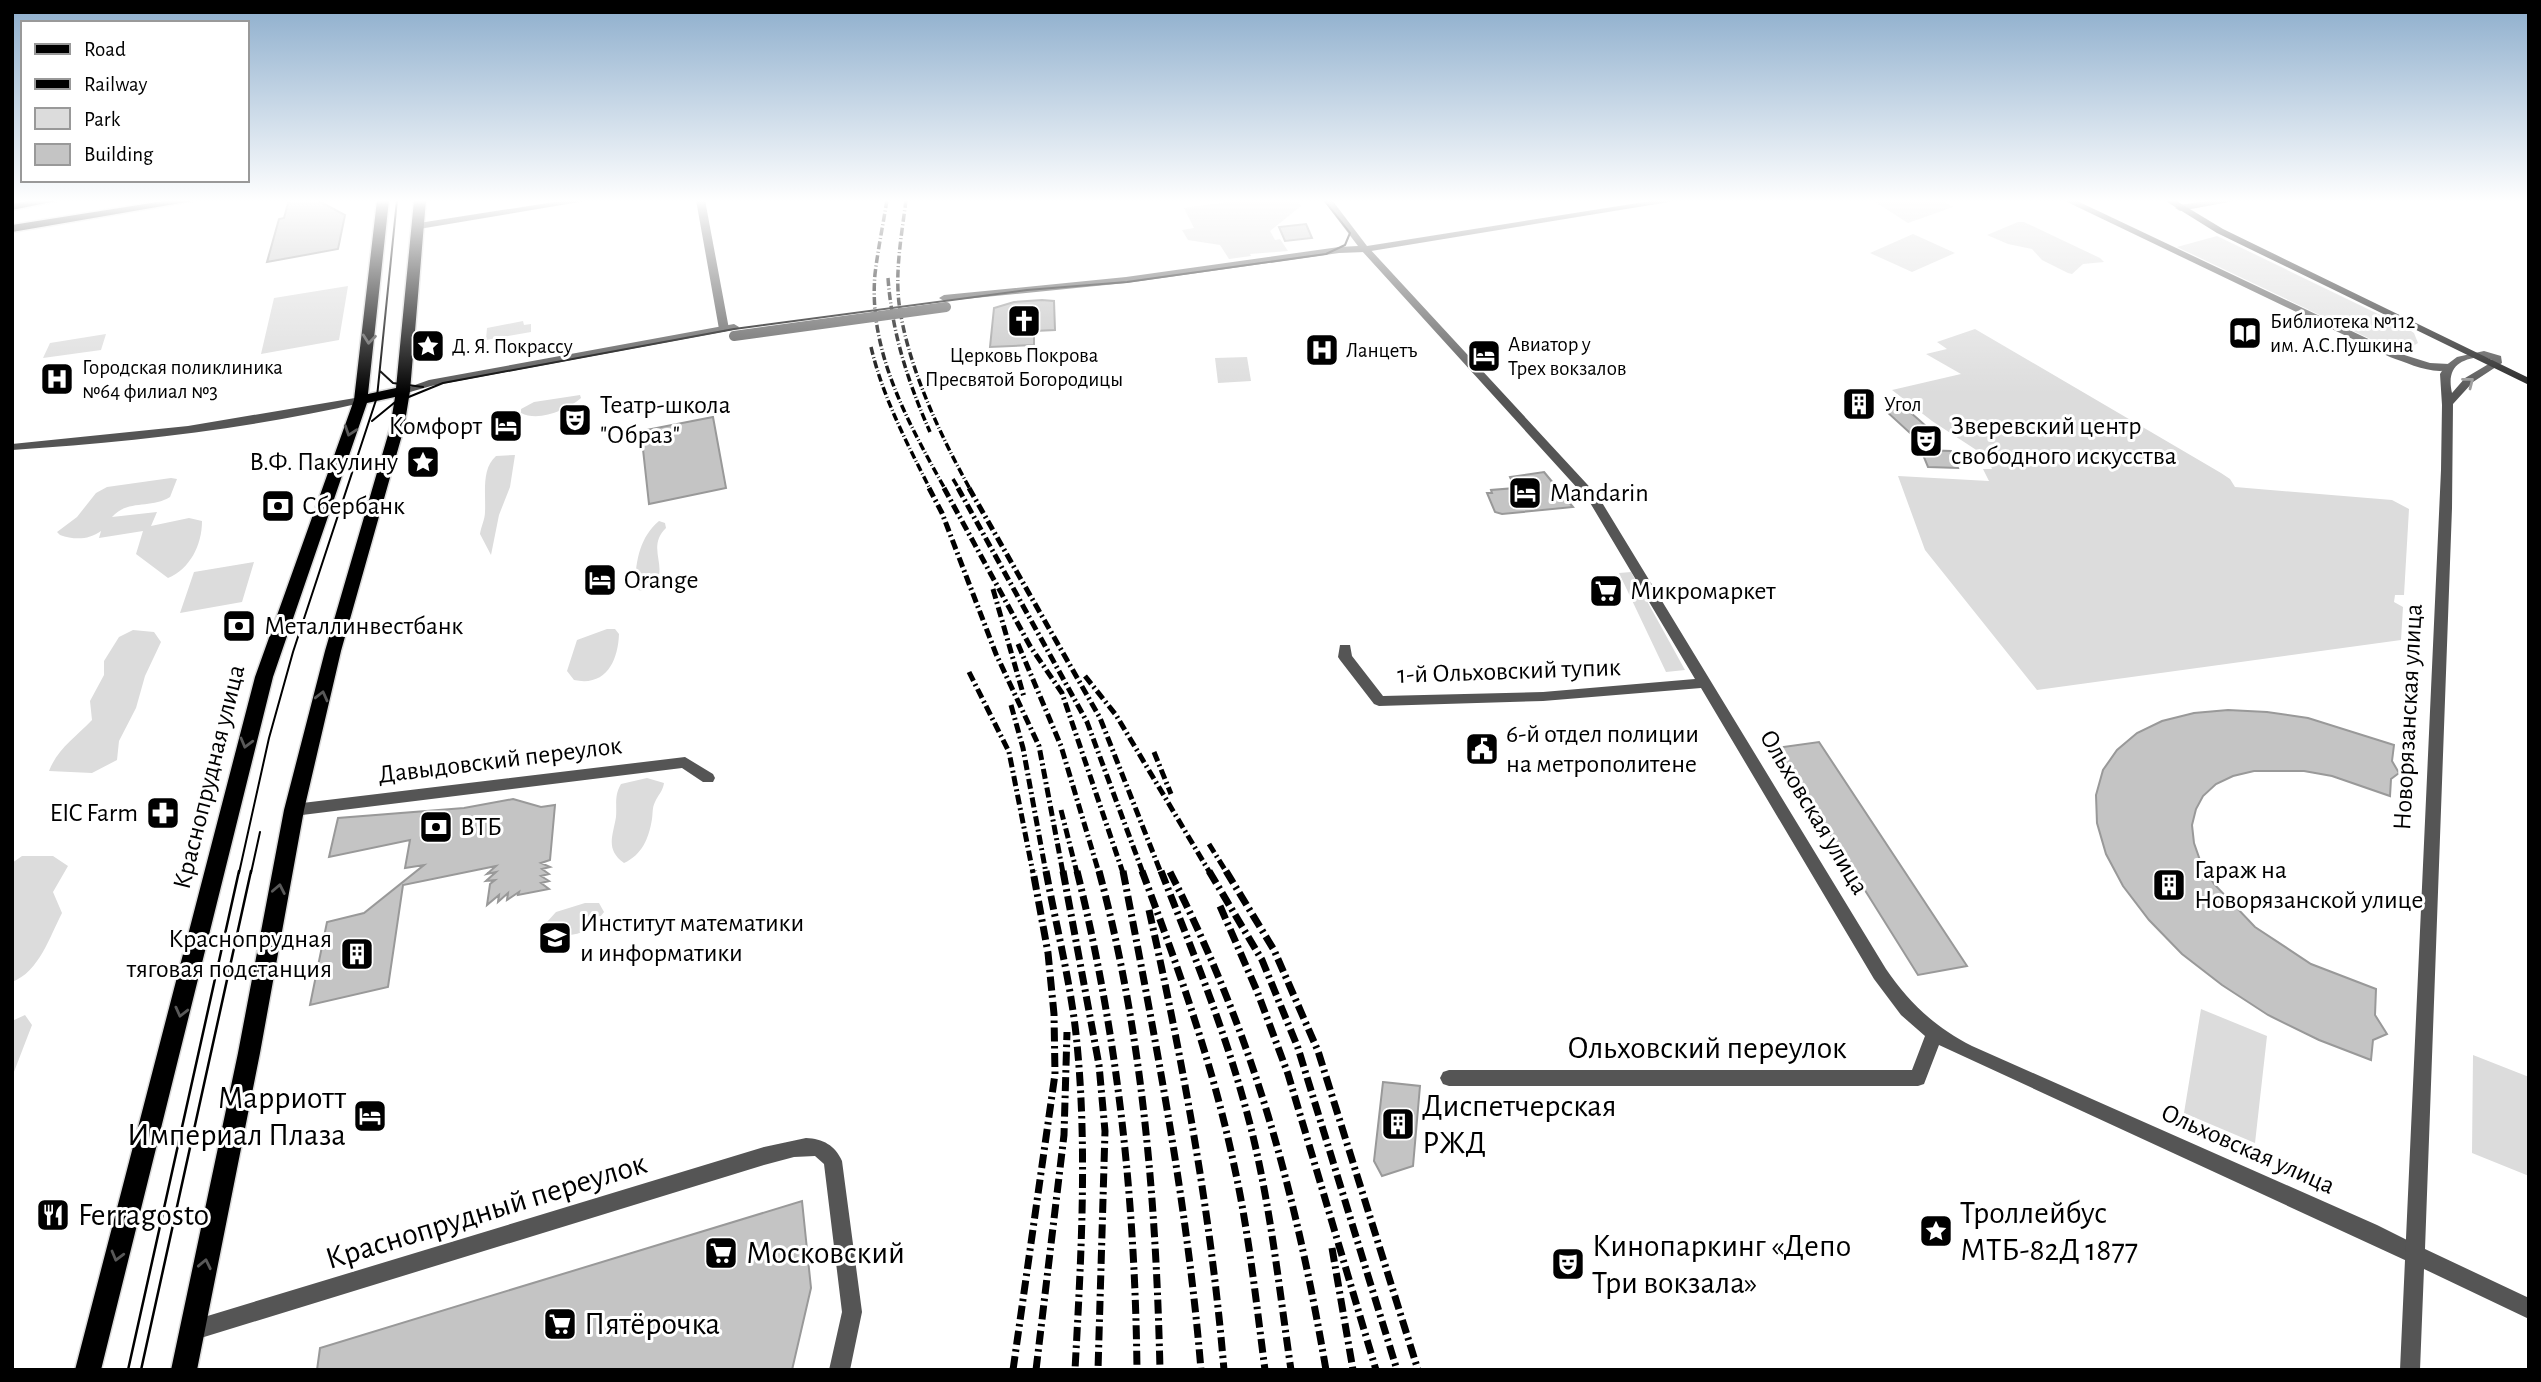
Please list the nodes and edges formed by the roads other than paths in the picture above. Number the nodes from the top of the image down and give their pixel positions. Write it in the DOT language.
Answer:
graph roads {
  1 [pos="376,264"];
  2 [pos="415,264"];
  3 [pos="715,264"];
  4 [pos="1294,264"];
  5 [pos="1379,264"];
  6 [pos="2203,264"];
  7 [pos="2288,264"];
  8 [pos="2303,264"];
  9 [pos="731,331"];
  10 [pos="2472,355"];
  11 [pos="2493,360"];
  12 [pos="2449,367"];
  13 [pos="2529,372"];
  14 [pos="2529,382"];
  15 [pos="403,391"];
  16 [pos="361,400"];
  17 [pos="2448,403"];
  18 [pos="12,447"];
  19 [pos="1345,648"];
  20 [pos="1706,684"];
  21 [pos="708,778"];
  22 [pos="294,810"];
  23 [pos="1934,1034"];
  24 [pos="1449,1078"];
  25 [pos="2414,1254"];
  26 [pos="2529,1309"];
  27 [pos="191,1331"];
  28 [pos="88,1370"];
  29 [pos="184,1370"];
  30 [pos="839,1370"];
  31 [pos="2410,1370"];
  1 -- 16 [label="main road, Краснопрудная улица, one-way"];
  2 -- 15 [label="main road"];
  3 -- 9 [label="street"];
  4 -- 9 [label="street, bridge"];
  5 -- 20 [label="street, Ольховская улица"];
  6 -- 12 [label="street"];
  7 -- 10 [label="main road"];
  8 -- 11 [label="main road"];
  9 -- 15 [label="street"];
  10 -- 11 [label="main road"];
  10 -- 12 [label="street"];
  11 -- 13 [label="main road"];
  11 -- 14 [label="main road"];
  17 -- 11 [label="street, one-way"];
  12 -- 17 [label="street, Новорязанская улица"];
  15 -- 16 [label="main road"];
  22 -- 15 [label="main road, one-way"];
  16 -- 18 [label="street"];
  16 -- 28 [label="main road, Краснопрудная улица, one-way"];
  17 -- 25 [label="street, Новорязанская улица"];
  19 -- 20 [label="street, 1-й Ольховский тупик"];
  20 -- 23 [label="street, Ольховская улица"];
  21 -- 22 [label="street, Давыдовский переулок"];
  27 -- 22 [label="main road, one-way"];
  23 -- 24 [label="street, Ольховский переулок"];
  23 -- 25 [label="street, Ольховская улица"];
  25 -- 26 [label="street, Ольховская улица"];
  25 -- 31 [label="street, Новорязанская улица"];
  27 -- 29 [label="main road"];
  27 -- 30 [label="street, Краснопрудный переулок"];
}
